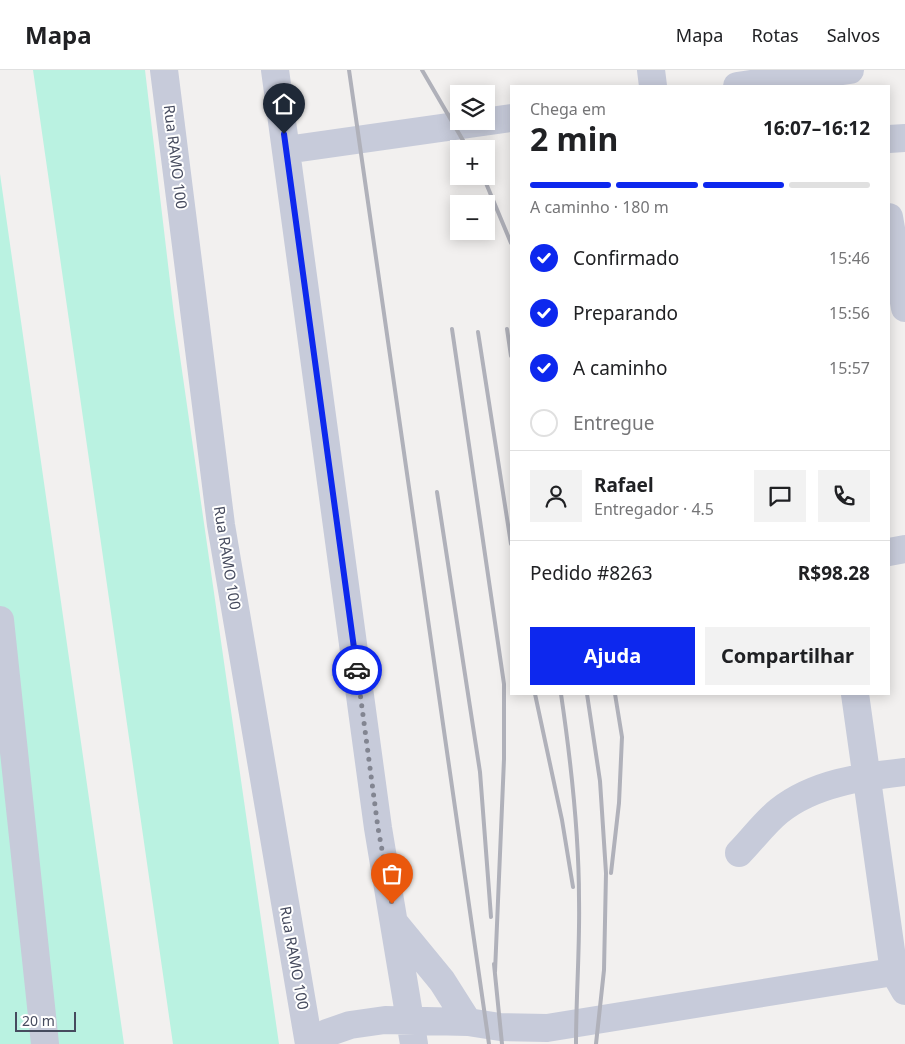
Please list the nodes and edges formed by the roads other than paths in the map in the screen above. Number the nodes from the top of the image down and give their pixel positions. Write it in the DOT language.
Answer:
graph roads {
  1 [pos="164,70"];
  2 [pos="275,70"];
  3 [pos="651,70"];
  4 [pos="850,70"];
  5 [pos="654,85"];
  6 [pos="752,85"];
  7 [pos="510,118"];
  8 [pos="905,138"];
  9 [pos="890,139"];
  10 [pos="286,150"];
  11 [pos="890,223"];
  12 [pos="905,308"];
  13 [pos="905,549"];
  14 [pos="890,552"];
  15 [pos="0,620"];
  16 [pos="855,695"];
  17 [pos="905,772"];
  18 [pos="866,776"];
  19 [pos="739,853"];
  20 [pos="395,923"];
  21 [pos="901,978"];
  22 [pos="468,1022"];
  23 [pos="547,1028"];
  24 [pos="413,1033"];
  25 [pos="46,1044"];
  26 [pos="310,1044"];
  27 [pos="510,1044"];
  1 -- 26 [label="street, Rua RAMO 100"];
  2 -- 10 [label="street"];
  3 -- 5 [label="street"];
  4 -- 6 [label="street"];
  7 -- 10 [label="street"];
  8 -- 9 [label="street"];
  10 -- 20 [label="street"];
  11 -- 12 [label="street"];
  13 -- 14 [label="street"];
  15 -- 25 [label="street"];
  16 -- 18 [label="street"];
  17 -- 18 [label="street"];
  18 -- 19 [label="street"];
  18 -- 21 [label="street"];
  20 -- 22 [label="street"];
  20 -- 24 [label="street"];
  21 -- 23 [label="street"];
  22 -- 23 [label="street"];
  22 -- 24 [label="street"];
  23 -- 27 [label="street"];
  24 -- 26 [label="street"];
}
